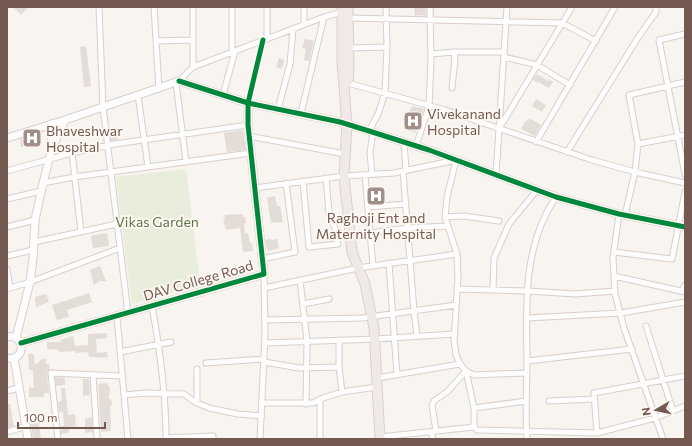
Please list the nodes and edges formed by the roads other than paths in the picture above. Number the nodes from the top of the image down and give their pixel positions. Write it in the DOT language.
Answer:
graph roads {
  1 [pos="99,7"];
  2 [pos="154,7"];
  3 [pos="193,7"];
  4 [pos="232,7"];
  5 [pos="267,7"];
  6 [pos="304,7"];
  7 [pos="386,7"];
  8 [pos="430,7"];
  9 [pos="507,7"];
  10 [pos="572,7"];
  11 [pos="615,7"];
  12 [pos="656,7"];
  13 [pos="345,11"];
  14 [pos="324,17"];
  15 [pos="386,19"];
  16 [pos="430,19"];
  17 [pos="506,22"];
  18 [pos="562,23"];
  19 [pos="304,24"];
  20 [pos="293,29"];
  21 [pos="685,34"];
  22 [pos="265,39"];
  23 [pos="193,40"];
  24 [pos="156,41"];
  25 [pos="596,41"];
  26 [pos="387,47"];
  27 [pos="349,48"];
  28 [pos="234,51"];
  29 [pos="454,52"];
  30 [pos="431,54"];
  31 [pos="504,55"];
  32 [pos="537,65"];
  33 [pos="193,67"];
  34 [pos="177,82"];
  35 [pos="685,82"];
  36 [pos="348,83"];
  37 [pos="570,85"];
  38 [pos="668,86"];
  39 [pos="158,88"];
  40 [pos="452,88"];
  41 [pos="385,92"];
  42 [pos="138,95"];
  43 [pos="223,95"];
  44 [pos="346,97"];
  45 [pos="248,103"];
  46 [pos="429,106"];
  47 [pos="103,107"];
  48 [pos="278,109"];
  49 [pos="301,113"];
  50 [pos="65,120"];
  51 [pos="50,124"];
  52 [pos="347,124"];
  53 [pos="248,125"];
  54 [pos="499,128"];
  55 [pos="371,131"];
  56 [pos="183,134"];
  57 [pos="685,135"];
  58 [pos="249,136"];
  59 [pos="678,137"];
  60 [pos="7,138"];
  61 [pos="144,139"];
  62 [pos="404,142"];
  63 [pos="536,142"];
  64 [pos="638,144"];
  65 [pos="108,145"];
  66 [pos="416,146"];
  67 [pos="52,148"];
  68 [pos="567,152"];
  69 [pos="72,153"];
  70 [pos="251,153"];
  71 [pos="345,154"];
  72 [pos="49,159"];
  73 [pos="456,160"];
  74 [pos="186,162"];
  75 [pos="148,167"];
  76 [pos="405,170"];
  77 [pos="7,171"];
  78 [pos="111,172"];
  79 [pos="635,172"];
  80 [pos="372,174"];
  81 [pos="685,174"];
  82 [pos="365,175"];
  83 [pos="496,175"];
  84 [pos="344,176"];
  85 [pos="74,177"];
  86 [pos="326,178"];
  87 [pos="303,181"];
  88 [pos="43,183"];
  89 [pos="286,183"];
  90 [pos="685,183"];
  91 [pos="254,188"];
  92 [pos="537,190"];
  93 [pos="41,191"];
  94 [pos="685,192"];
  95 [pos="556,197"];
  96 [pos="7,199"];
  97 [pos="406,204"];
  98 [pos="368,207"];
  99 [pos="622,214"];
  100 [pos="445,217"];
  101 [pos="35,220"];
  102 [pos="499,221"];
  103 [pos="117,224"];
  104 [pos="448,226"];
  105 [pos="682,226"];
  106 [pos="7,227"];
  107 [pos="407,228"];
  108 [pos="81,232"];
  109 [pos="370,233"];
  110 [pos="34,242"];
  111 [pos="120,248"];
  112 [pos="33,250"];
  113 [pos="614,252"];
  114 [pos="456,254"];
  115 [pos="7,256"];
  116 [pos="262,259"];
  117 [pos="410,260"];
  118 [pos="390,263"];
  119 [pos="373,266"];
  120 [pos="358,268"];
  121 [pos="7,269"];
  122 [pos="264,274"];
  123 [pos="614,276"];
  124 [pos="300,280"];
  125 [pos="30,282"];
  126 [pos="685,285"];
  127 [pos="8,288"];
  128 [pos="264,288"];
  129 [pos="457,289"];
  130 [pos="493,290"];
  131 [pos="615,290"];
  132 [pos="528,291"];
  133 [pos="684,291"];
  134 [pos="329,299"];
  135 [pos="685,302"];
  136 [pos="303,304"];
  137 [pos="456,305"];
  138 [pos="152,306"];
  139 [pos="414,312"];
  140 [pos="128,313"];
  141 [pos="620,313"];
  142 [pos="392,314"];
  143 [pos="372,316"];
  144 [pos="117,317"];
  145 [pos="527,318"];
  146 [pos="304,319"];
  147 [pos="265,320"];
  148 [pos="646,326"];
  149 [pos="455,334"];
  150 [pos="417,336"];
  151 [pos="7,337"];
  152 [pos="394,338"];
  153 [pos="375,339"];
  154 [pos="339,340"];
  155 [pos="19,341"];
  156 [pos="170,342"];
  157 [pos="307,342"];
  158 [pos="265,343"];
  159 [pos="159,344"];
  160 [pos="632,349"];
  161 [pos="120,352"];
  162 [pos="11,358"];
  163 [pos="264,361"];
  164 [pos="526,361"];
  165 [pos="206,364"];
  166 [pos="460,364"];
  167 [pos="306,367"];
  168 [pos="339,367"];
  169 [pos="197,369"];
  170 [pos="466,371"];
  171 [pos="526,373"];
  172 [pos="93,375"];
  173 [pos="397,375"];
  174 [pos="122,376"];
  175 [pos="685,376"];
  176 [pos="663,380"];
  177 [pos="377,383"];
  178 [pos="644,383"];
  179 [pos="19,388"];
  180 [pos="7,391"];
  181 [pos="342,392"];
  182 [pos="165,394"];
  183 [pos="124,395"];
  184 [pos="594,399"];
  185 [pos="320,400"];
  186 [pos="526,402"];
  187 [pos="549,402"];
  188 [pos="197,403"];
  189 [pos="262,403"];
  190 [pos="306,404"];
  191 [pos="685,406"];
  192 [pos="474,408"];
  193 [pos="673,411"];
  194 [pos="262,416"];
  195 [pos="655,418"];
  196 [pos="27,426"];
  197 [pos="474,427"];
  198 [pos="434,431"];
  199 [pos="7,432"];
  200 [pos="526,432"];
  201 [pos="595,433"];
  202 [pos="401,437"];
  203 [pos="380,438"];
  204 [pos="28,439"];
  205 [pos="58,439"];
  206 [pos="97,439"];
  207 [pos="128,439"];
  208 [pos="213,439"];
  209 [pos="260,439"];
  210 [pos="320,439"];
  211 [pos="433,439"];
  212 [pos="527,439"];
  213 [pos="595,439"];
  214 [pos="662,439"];
  1 -- 47 [label="street"];
  2 -- 24 [label="street"];
  3 -- 23 [label="street"];
  4 -- 28 [label="street"];
  5 -- 22 [label="street"];
  6 -- 19 [label="street"];
  7 -- 15 [label="street"];
  8 -- 16 [label="street"];
  9 -- 17 [label="street"];
  10 -- 18 [label="street"];
  11 -- 25 [label="street"];
  12 -- 68 [label="street"];
  13 -- 14 [label="street"];
  13 -- 15 [label="street"];
  13 -- 27 [label="highway"];
  13 -- 44 [label="highway"];
  14 -- 19 [label="street"];
  14 -- 49 [label="street"];
  15 -- 16 [label="street"];
  15 -- 26 [label="street"];
  16 -- 17 [label="street"];
  16 -- 30 [label="street"];
  17 -- 18 [label="street"];
  17 -- 31 [label="street"];
  18 -- 25 [label="street"];
  18 -- 32 [label="street"];
  19 -- 20 [label="street"];
  20 -- 22 [label="street"];
  20 -- 48 [label="street"];
  21 -- 38 [label="street"];
  22 -- 28 [label="street"];
  22 -- 45 [label="street"];
  23 -- 24 [label="street"];
  23 -- 33 [label="street"];
  24 -- 39 [label="street"];
  25 -- 37 [label="street"];
  26 -- 27 [label="street"];
  26 -- 41 [label="street"];
  27 -- 36 [label="highway"];
  28 -- 33 [label="street"];
  28 -- 43 [label="street"];
  29 -- 30 [label="street"];
  29 -- 31 [label="street"];
  29 -- 40 [label="street"];
  30 -- 46 [label="street"];
  31 -- 32 [label="street"];
  31 -- 54 [label="street"];
  32 -- 37 [label="street"];
  32 -- 54 [label="street"];
  33 -- 34 [label="street"];
  34 -- 39 [label="street"];
  34 -- 43 [label="street"];
  34 -- 56 [label="street"];
  35 -- 38 [label="street"];
  36 -- 41 [label="street"];
  36 -- 44 [label="highway"];
  37 -- 63 [label="street"];
  38 -- 59 [label="street"];
  38 -- 64 [label="street"];
  39 -- 42 [label="street"];
  41 -- 46 [label="street"];
  41 -- 55 [label="street"];
  42 -- 47 [label="street"];
  42 -- 61 [label="street"];
  43 -- 45 [label="street"];
  44 -- 52 [label="highway"];
  45 -- 48 [label="street"];
  45 -- 53 [label="street, DAV College Road"];
  46 -- 54 [label="street"];
  46 -- 66 [label="street"];
  47 -- 50 [label="street"];
  47 -- 65 [label="street"];
  48 -- 49 [label="street"];
  49 -- 52 [label="street"];
  50 -- 51 [label="street"];
  50 -- 67 [label="street"];
  51 -- 60 [label="street"];
  51 -- 67 [label="street"];
  52 -- 55 [label="street"];
  52 -- 71 [label="highway"];
  53 -- 56 [label="street"];
  53 -- 58 [label="street, DAV College Road"];
  54 -- 63 [label="street"];
  54 -- 83 [label="street"];
  55 -- 62 [label="street"];
  55 -- 80 [label="street"];
  56 -- 61 [label="street"];
  56 -- 74 [label="street"];
  57 -- 59 [label="street"];
  58 -- 70 [label="street, DAV College Road"];
  58 -- 71 [label="street"];
  59 -- 64 [label="street"];
  59 -- 81 [label="street"];
  61 -- 65 [label="street"];
  61 -- 75 [label="street"];
  62 -- 66 [label="street"];
  62 -- 76 [label="street"];
  63 -- 68 [label="street"];
  64 -- 79 [label="street"];
  65 -- 69 [label="street"];
  65 -- 78 [label="street"];
  66 -- 73 [label="street"];
  67 -- 72 [label="street"];
  68 -- 79 [label="street"];
  69 -- 72 [label="street"];
  69 -- 85 [label="street"];
  70 -- 74 [label="street"];
  70 -- 91 [label="street, DAV College Road"];
  71 -- 84 [label="highway"];
  72 -- 77 [label="street"];
  72 -- 88 [label="street"];
  73 -- 76 [label="street"];
  73 -- 83 [label="street"];
  73 -- 100 [label="street"];
  74 -- 75 [label="street"];
  75 -- 78 [label="street"];
  76 -- 80 [label="street"];
  76 -- 97 [label="street"];
  78 -- 85 [label="street"];
  78 -- 103 [label="street"];
  79 -- 90 [label="street"];
  79 -- 99 [label="street"];
  80 -- 82 [label="street"];
  82 -- 84 [label="street"];
  82 -- 98 [label="street"];
  83 -- 92 [label="street"];
  84 -- 86 [label="street"];
  84 -- 120 [label="highway"];
  85 -- 88 [label="street"];
  85 -- 108 [label="street"];
  86 -- 87 [label="street"];
  86 -- 87 [label="street"];
  87 -- 89 [label="street"];
  88 -- 93 [label="street"];
  89 -- 91 [label="street"];
  89 -- 116 [label="street"];
  91 -- 116 [label="street, DAV College Road"];
  92 -- 95 [label="street"];
  92 -- 130 [label="street"];
  93 -- 96 [label="street"];
  93 -- 101 [label="street"];
  94 -- 105 [label="street"];
  95 -- 99 [label="street"];
  95 -- 132 [label="street"];
  97 -- 98 [label="street"];
  97 -- 107 [label="street"];
  98 -- 109 [label="street"];
  99 -- 105 [label="street"];
  99 -- 113 [label="street"];
  100 -- 102 [label="street"];
  100 -- 104 [label="street"];
  101 -- 106 [label="street"];
  101 -- 110 [label="street"];
  103 -- 108 [label="street"];
  103 -- 111 [label="street"];
  104 -- 107 [label="street"];
  104 -- 114 [label="street"];
  105 -- 113 [label="street"];
  107 -- 109 [label="street"];
  107 -- 117 [label="street"];
  108 -- 110 [label="street"];
  109 -- 119 [label="street"];
  110 -- 112 [label="street"];
  111 -- 125 [label="street"];
  111 -- 140 [label="street"];
  112 -- 115 [label="street"];
  112 -- 125 [label="street"];
  113 -- 123 [label="street"];
  114 -- 117 [label="street"];
  114 -- 129 [label="street"];
  116 -- 122 [label="street, DAV College Road"];
  117 -- 118 [label="street"];
  117 -- 139 [label="street"];
  118 -- 119 [label="street"];
  118 -- 142 [label="street"];
  119 -- 120 [label="street"];
  120 -- 124 [label="street"];
  120 -- 143 [label="highway"];
  121 -- 127 [label="street"];
  122 -- 128 [label="street"];
  122 -- 138 [label="street, DAV College Road"];
  123 -- 131 [label="street"];
  123 -- 133 [label="street"];
  124 -- 128 [label="street"];
  124 -- 136 [label="street"];
  125 -- 127 [label="street"];
  125 -- 155 [label="street"];
  126 -- 133 [label="street"];
  128 -- 147 [label="street"];
  129 -- 130 [label="street"];
  129 -- 137 [label="street"];
  130 -- 132 [label="street"];
  131 -- 132 [label="street"];
  131 -- 141 [label="street"];
  132 -- 145 [label="street"];
  134 -- 136 [label="street"];
  135 -- 141 [label="street"];
  136 -- 146 [label="street"];
  137 -- 139 [label="street"];
  137 -- 149 [label="street"];
  138 -- 140 [label="street, DAV College Road"];
  138 -- 159 [label="street"];
  139 -- 142 [label="street"];
  139 -- 150 [label="street"];
  140 -- 144 [label="street, DAV College Road"];
  141 -- 145 [label="street"];
  141 -- 160 [label="street"];
  142 -- 143 [label="street"];
  142 -- 152 [label="street"];
  143 -- 146 [label="street"];
  143 -- 153 [label="highway"];
  144 -- 155 [label="street, DAV College Road"];
  144 -- 161 [label="street"];
  145 -- 164 [label="street"];
  146 -- 147 [label="street"];
  146 -- 157 [label="street"];
  147 -- 158 [label="street"];
  148 -- 176 [label="street"];
  149 -- 150 [label="street"];
  149 -- 166 [label="street"];
  150 -- 152 [label="street"];
  151 -- 155 [label="street"];
  152 -- 153 [label="street"];
  152 -- 173 [label="street"];
  153 -- 154 [label="street"];
  153 -- 177 [label="highway"];
  154 -- 157 [label="street"];
  154 -- 168 [label="street"];
  155 -- 162 [label="street"];
  156 -- 159 [label="street"];
  157 -- 158 [label="street"];
  157 -- 167 [label="street"];
  158 -- 163 [label="street"];
  159 -- 161 [label="street"];
  159 -- 182 [label="street"];
  160 -- 164 [label="street"];
  160 -- 178 [label="street"];
  161 -- 174 [label="street"];
  162 -- 179 [label="street"];
  163 -- 165 [label="street"];
  163 -- 167 [label="street"];
  163 -- 189 [label="street"];
  164 -- 171 [label="street"];
  166 -- 170 [label="street"];
  166 -- 173 [label="street"];
  167 -- 168 [label="street"];
  167 -- 190 [label="street"];
  168 -- 181 [label="street"];
  169 -- 188 [label="street"];
  170 -- 171 [label="street"];
  170 -- 192 [label="street"];
  170 -- 198 [label="street"];
  171 -- 186 [label="street"];
  172 -- 174 [label="street"];
  172 -- 205 [label="street"];
  172 -- 206 [label="street"];
  173 -- 177 [label="street"];
  174 -- 183 [label="street"];
  175 -- 176 [label="street"];
  176 -- 178 [label="street"];
  176 -- 193 [label="street"];
  177 -- 181 [label="street"];
  177 -- 203 [label="highway"];
  178 -- 184 [label="street"];
  178 -- 195 [label="street"];
  179 -- 180 [label="street"];
  179 -- 196 [label="street"];
  181 -- 185 [label="street"];
  182 -- 183 [label="street"];
  182 -- 188 [label="street"];
  182 -- 208 [label="street"];
  183 -- 207 [label="street"];
  184 -- 187 [label="street"];
  184 -- 201 [label="street"];
  185 -- 190 [label="street"];
  185 -- 210 [label="street"];
  186 -- 192 [label="street"];
  186 -- 200 [label="street"];
  188 -- 194 [label="street"];
  189 -- 190 [label="street"];
  189 -- 194 [label="street"];
  191 -- 193 [label="street"];
  192 -- 197 [label="street"];
  193 -- 195 [label="street"];
  194 -- 209 [label="street"];
  195 -- 201 [label="street"];
  195 -- 214 [label="street"];
  196 -- 199 [label="street"];
  196 -- 204 [label="street"];
  197 -- 198 [label="street"];
  197 -- 200 [label="street"];
  198 -- 202 [label="street"];
  198 -- 211 [label="street"];
  200 -- 201 [label="street"];
  200 -- 212 [label="street"];
  201 -- 213 [label="street"];
  202 -- 203 [label="street"];
}
